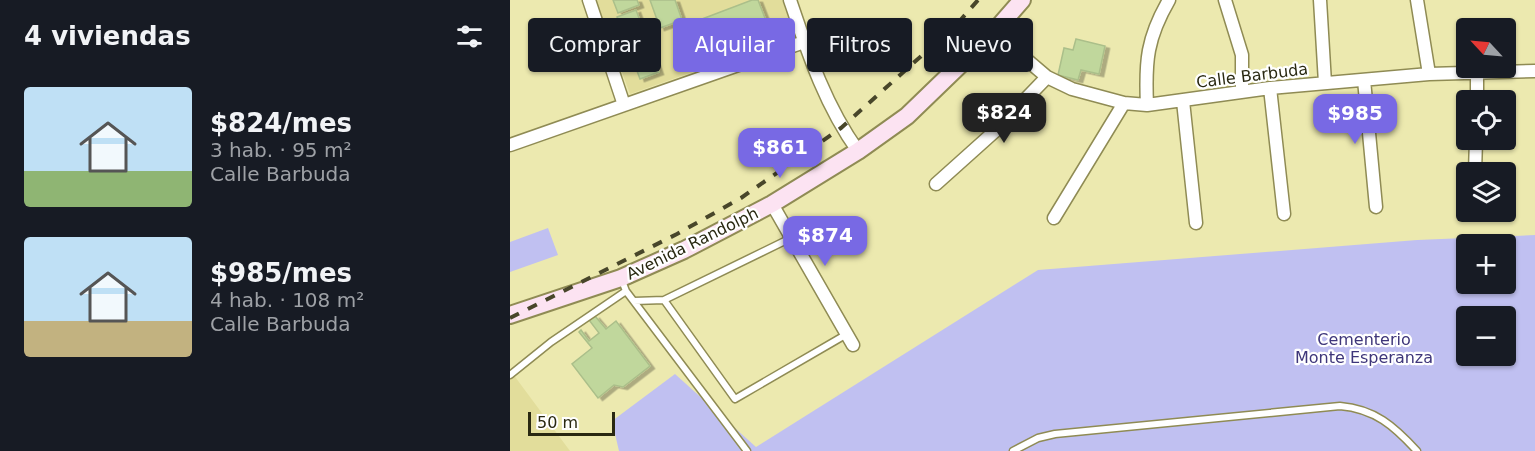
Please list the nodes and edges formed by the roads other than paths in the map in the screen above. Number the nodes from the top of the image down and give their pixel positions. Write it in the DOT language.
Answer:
graph roads {
  1 [pos="589,0"];
  2 [pos="790,0"];
  3 [pos="1022,0"];
  4 [pos="1169,0"];
  5 [pos="1225,0"];
  6 [pos="1320,0"];
  7 [pos="1417,0"];
  8 [pos="1006,18"];
  9 [pos="804,42"];
  10 [pos="1033,65"];
  11 [pos="1535,70"];
  12 [pos="1516,71"];
  13 [pos="953,72"];
  14 [pos="1456,73"];
  15 [pos="1429,74"];
  16 [pos="1047,77"];
  17 [pos="1364,80"];
  18 [pos="1325,83"];
  19 [pos="1270,88"];
  20 [pos="1242,92"];
  21 [pos="1183,101"];
  22 [pos="1124,103"];
  23 [pos="624,105"];
  24 [pos="1147,105"];
  25 [pos="510,145"];
  26 [pos="858,151"];
  27 [pos="936,184"];
  28 [pos="772,204"];
  29 [pos="1376,207"];
  30 [pos="1284,214"];
  31 [pos="1054,218"];
  32 [pos="1196,223"];
  33 [pos="791,238"];
  34 [pos="623,284"];
  35 [pos="664,300"];
  36 [pos="634,302"];
  37 [pos="510,315"];
  38 [pos="850,340"];
  39 [pos="510,375"];
  40 [pos="747,451"];
  41 [pos="1013,451"];
  42 [pos="1417,451"];
  1 -- 23 [label="street"];
  2 -- 9 [label="street"];
  3 -- 8 [label="main road, Avenida Randolph"];
  4 -- 24 [label="street"];
  5 -- 20 [label="street"];
  6 -- 18 [label="street"];
  7 -- 15 [label="street"];
  9 -- 23 [label="street"];
  9 -- 26 [label="street"];
  10 -- 16 [label="street, Calle Barbuda"];
  11 -- 12 [label="street, Calle Barbuda"];
  13 -- 26 [label="main road, Avenida Randolph"];
  14 -- 15 [label="street, Calle Barbuda"];
  15 -- 17 [label="street, Calle Barbuda"];
  16 -- 22 [label="street, Calle Barbuda"];
  16 -- 27 [label="street"];
  17 -- 18 [label="street, Calle Barbuda"];
  17 -- 29 [label="street"];
  18 -- 19 [label="street, Calle Barbuda"];
  19 -- 20 [label="street, Calle Barbuda"];
  19 -- 30 [label="street"];
  20 -- 21 [label="street, Calle Barbuda"];
  21 -- 24 [label="street, Calle Barbuda"];
  21 -- 32 [label="street"];
  22 -- 24 [label="street, Calle Barbuda"];
  22 -- 31 [label="street"];
  23 -- 25 [label="street"];
  26 -- 28 [label="main road, Avenida Randolph"];
  28 -- 33 [label="street"];
  28 -- 34 [label="main road, Avenida Randolph"];
  33 -- 35 [label="lane"];
  33 -- 38 [label="street"];
  34 -- 36 [label="lane"];
  34 -- 37 [label="main road, Avenida Randolph"];
  34 -- 39 [label="lane"];
  35 -- 36 [label="lane"];
  35 -- 38 [label="lane"];
  36 -- 40 [label="lane"];
  41 -- 42 [label="lane"];
}
